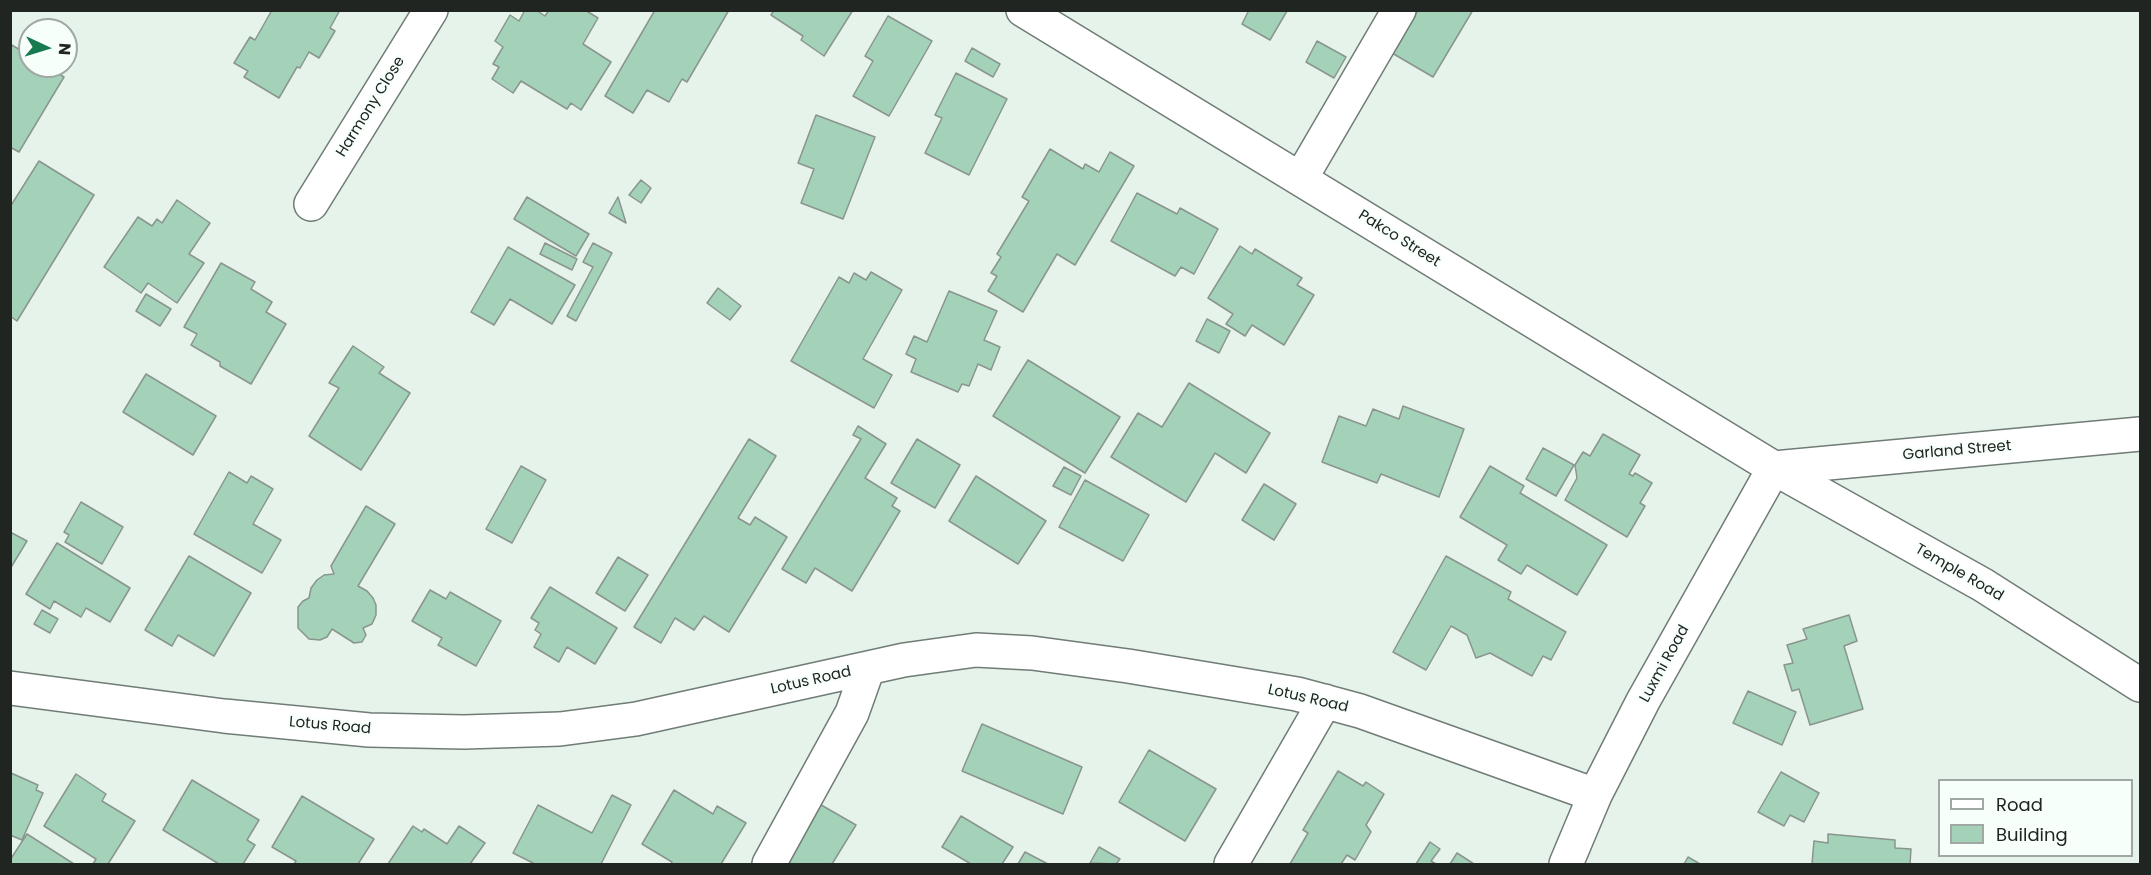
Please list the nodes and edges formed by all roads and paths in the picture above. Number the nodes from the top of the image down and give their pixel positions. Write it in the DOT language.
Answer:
graph roads {
  1 [pos="431,10"];
  2 [pos="1023,10"];
  3 [pos="1399,10"];
  4 [pos="1301,178"];
  5 [pos="311,204"];
  6 [pos="2140,434"];
  7 [pos="1774,468"];
  8 [pos="868,668"];
  9 [pos="2140,685"];
  10 [pos="10,688"];
  11 [pos="1325,701"];
  12 [pos="1595,795"];
  13 [pos="769,864"];
  14 [pos="1231,864"];
  15 [pos="1566,864"];
  1 -- 5 [label="street, Harmony Close"];
  2 -- 4 [label="street, Pakco Street"];
  3 -- 4 [label="street"];
  4 -- 7 [label="street, Pakco Street"];
  6 -- 7 [label="street, Garland Street"];
  7 -- 9 [label="street, Temple Road"];
  7 -- 12 [label="street, Luxmi Road"];
  8 -- 10 [label="street, Lotus Road"];
  8 -- 11 [label="street, Lotus Road"];
  8 -- 13 [label="street"];
  11 -- 12 [label="street, Lotus Road"];
  11 -- 14 [label="street"];
  12 -- 15 [label="street, Luxmi Road"];
}
